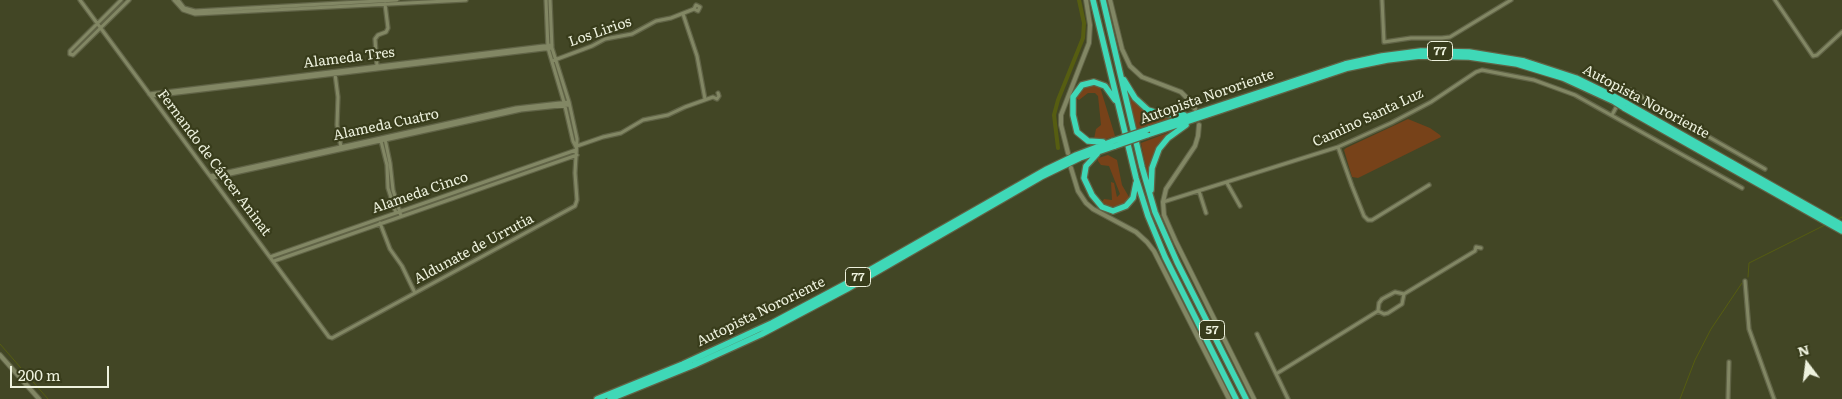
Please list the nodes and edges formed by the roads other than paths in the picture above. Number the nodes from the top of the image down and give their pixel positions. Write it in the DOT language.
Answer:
graph roads {
  1 [pos="80,0"];
  2 [pos="121,0"];
  3 [pos="130,0"];
  4 [pos="174,0"];
  5 [pos="178,0"];
  6 [pos="397,0"];
  7 [pos="466,0"];
  8 [pos="546,0"];
  9 [pos="550,0"];
  10 [pos="1086,0"];
  11 [pos="1092,0"];
  12 [pos="1104,0"];
  13 [pos="1110,0"];
  14 [pos="1382,0"];
  15 [pos="1510,0"];
  16 [pos="1775,0"];
  17 [pos="385,2"];
  18 [pos="336,3"];
  19 [pos="694,9"];
  20 [pos="683,14"];
  21 [pos="97,23"];
  22 [pos="101,28"];
  23 [pos="1842,32"];
  24 [pos="550,46"];
  25 [pos="553,60"];
  26 [pos="377,67"];
  27 [pos="1119,67"];
  28 [pos="335,73"];
  29 [pos="150,95"];
  30 [pos="712,97"];
  31 [pos="705,99"];
  32 [pos="1614,99"];
  33 [pos="567,104"];
  34 [pos="1119,106"];
  35 [pos="1198,111"];
  36 [pos="1612,115"];
  37 [pos="1194,120"];
  38 [pos="1199,125"];
  39 [pos="1148,132"];
  40 [pos="383,139"];
  41 [pos="1114,144"];
  42 [pos="341,148"];
  43 [pos="576,148"];
  44 [pos="1338,148"];
  45 [pos="1105,149"];
  46 [pos="1068,153"];
  47 [pos="577,155"];
  48 [pos="1071,168"];
  49 [pos="1765,169"];
  50 [pos="211,177"];
  51 [pos="1136,178"];
  52 [pos="1227,183"];
  53 [pos="1429,185"];
  54 [pos="1742,188"];
  55 [pos="1199,191"];
  56 [pos="1152,202"];
  57 [pos="1163,202"];
  58 [pos="1240,206"];
  59 [pos="398,212"];
  60 [pos="1206,212"];
  61 [pos="400,217"];
  62 [pos="378,219"];
  63 [pos="380,224"];
  64 [pos="1841,229"];
  65 [pos="1476,251"];
  66 [pos="270,257"];
  67 [pos="274,261"];
  68 [pos="1745,281"];
  69 [pos="415,293"];
  70 [pos="1404,294"];
  71 [pos="1378,311"];
  72 [pos="1257,334"];
  73 [pos="331,338"];
  74 [pos="0,355"];
  75 [pos="1729,362"];
  76 [pos="1276,374"];
  77 [pos="39,399"];
  78 [pos="597,399"];
  79 [pos="610,399"];
  80 [pos="1228,399"];
  81 [pos="1236,399"];
  82 [pos="1246,399"];
  83 [pos="1254,399"];
  84 [pos="1288,399"];
  85 [pos="1728,399"];
  86 [pos="1774,399"];
  1 -- 21 [label="street, Fernando de Cárcer Aninat"];
  2 -- 21 [label="street"];
  3 -- 22 [label="street"];
  4 -- 18 [label="street"];
  5 -- 18 [label="street"];
  6 -- 17 [label="street"];
  7 -- 17 [label="street"];
  8 -- 24 [label="street, Aldunate de Urrutia"];
  9 -- 24 [label="street, Aldunate de Urrutia"];
  10 -- 46 [label="street"];
  11 -- 34 [label="highway, 57"];
  12 -- 27 [label="highway, 57"];
  13 -- 35 [label="street"];
  14 -- 15 [label="street"];
  16 -- 23 [label="street"];
  17 -- 18 [label="street"];
  17 -- 26 [label="street"];
  19 -- 20 [label="street, Los Lirios"];
  20 -- 25 [label="street, Los Lirios"];
  20 -- 31 [label="street"];
  21 -- 22 [label="street, Fernando de Cárcer Aninat"];
  21 -- 22 [label="street"];
  22 -- 29 [label="street, Fernando de Cárcer Aninat"];
  24 -- 25 [label="street, Aldunate de Urrutia"];
  24 -- 26 [label="street, Alameda Tres"];
  25 -- 33 [label="street, Aldunate de Urrutia"];
  26 -- 28 [label="street, Alameda Tres"];
  27 -- 35 [label="highway"];
  27 -- 56 [label="highway, 57"];
  28 -- 29 [label="street, Alameda Tres"];
  28 -- 42 [label="street"];
  29 -- 50 [label="street, Fernando de Cárcer Aninat"];
  30 -- 31 [label="street"];
  31 -- 43 [label="street"];
  32 -- 35 [label="highway, Autopista Nororiente / 77"];
  32 -- 37 [label="highway, Autopista Nororiente / 77"];
  32 -- 64 [label="highway, Autopista Nororiente / 77, bridge"];
  33 -- 40 [label="street, Alameda Cuatro"];
  33 -- 43 [label="street, Aldunate de Urrutia"];
  34 -- 41 [label="highway"];
  34 -- 51 [label="highway, 57"];
  35 -- 39 [label="highway, Autopista Nororiente / 77"];
  36 -- 44 [label="street, Camino Santa Luz"];
  36 -- 49 [label="street"];
  36 -- 54 [label="street"];
  37 -- 39 [label="highway, Autopista Nororiente / 77"];
  37 -- 56 [label="highway"];
  38 -- 57 [label="street"];
  39 -- 41 [label="highway, Autopista Nororiente / 77, bridge"];
  40 -- 42 [label="street, Alameda Cuatro"];
  40 -- 59 [label="street"];
  41 -- 45 [label="highway, Autopista Nororiente / 77"];
  41 -- 78 [label="highway, Autopista Nororiente / 77"];
  42 -- 50 [label="street, Alameda Cuatro"];
  43 -- 47 [label="street, Aldunate de Urrutia"];
  43 -- 59 [label="street, Alameda Cinco"];
  44 -- 52 [label="street, Camino Santa Luz"];
  44 -- 53 [label="street"];
  45 -- 51 [label="highway"];
  45 -- 79 [label="highway, Autopista Nororiente / 77"];
  47 -- 61 [label="street, Alameda Cinco"];
  47 -- 69 [label="street, Aldunate de Urrutia"];
  48 -- 80 [label="street"];
  50 -- 66 [label="street, Fernando de Cárcer Aninat"];
  51 -- 81 [label="highway, 57"];
  52 -- 55 [label="street, Camino Santa Luz"];
  52 -- 58 [label="street"];
  55 -- 57 [label="street, Camino Santa Luz"];
  55 -- 60 [label="street"];
  56 -- 82 [label="highway, 57"];
  57 -- 83 [label="street"];
  59 -- 61 [label="street"];
  59 -- 62 [label="street, Alameda Cinco"];
  61 -- 63 [label="street, Alameda Cinco"];
  62 -- 63 [label="street"];
  62 -- 66 [label="street, Alameda Cinco"];
  63 -- 67 [label="street, Alameda Cinco"];
  63 -- 69 [label="street"];
  65 -- 70 [label="street"];
  66 -- 67 [label="street, Fernando de Cárcer Aninat"];
  67 -- 73 [label="street, Fernando de Cárcer Aninat"];
  68 -- 86 [label="street"];
  69 -- 73 [label="street, Aldunate de Urrutia"];
  70 -- 71 [label="street"];
  70 -- 71 [label="street"];
  71 -- 76 [label="street"];
  72 -- 76 [label="street"];
  74 -- 77 [label="street"];
  75 -- 85 [label="street"];
  76 -- 84 [label="street"];
}
